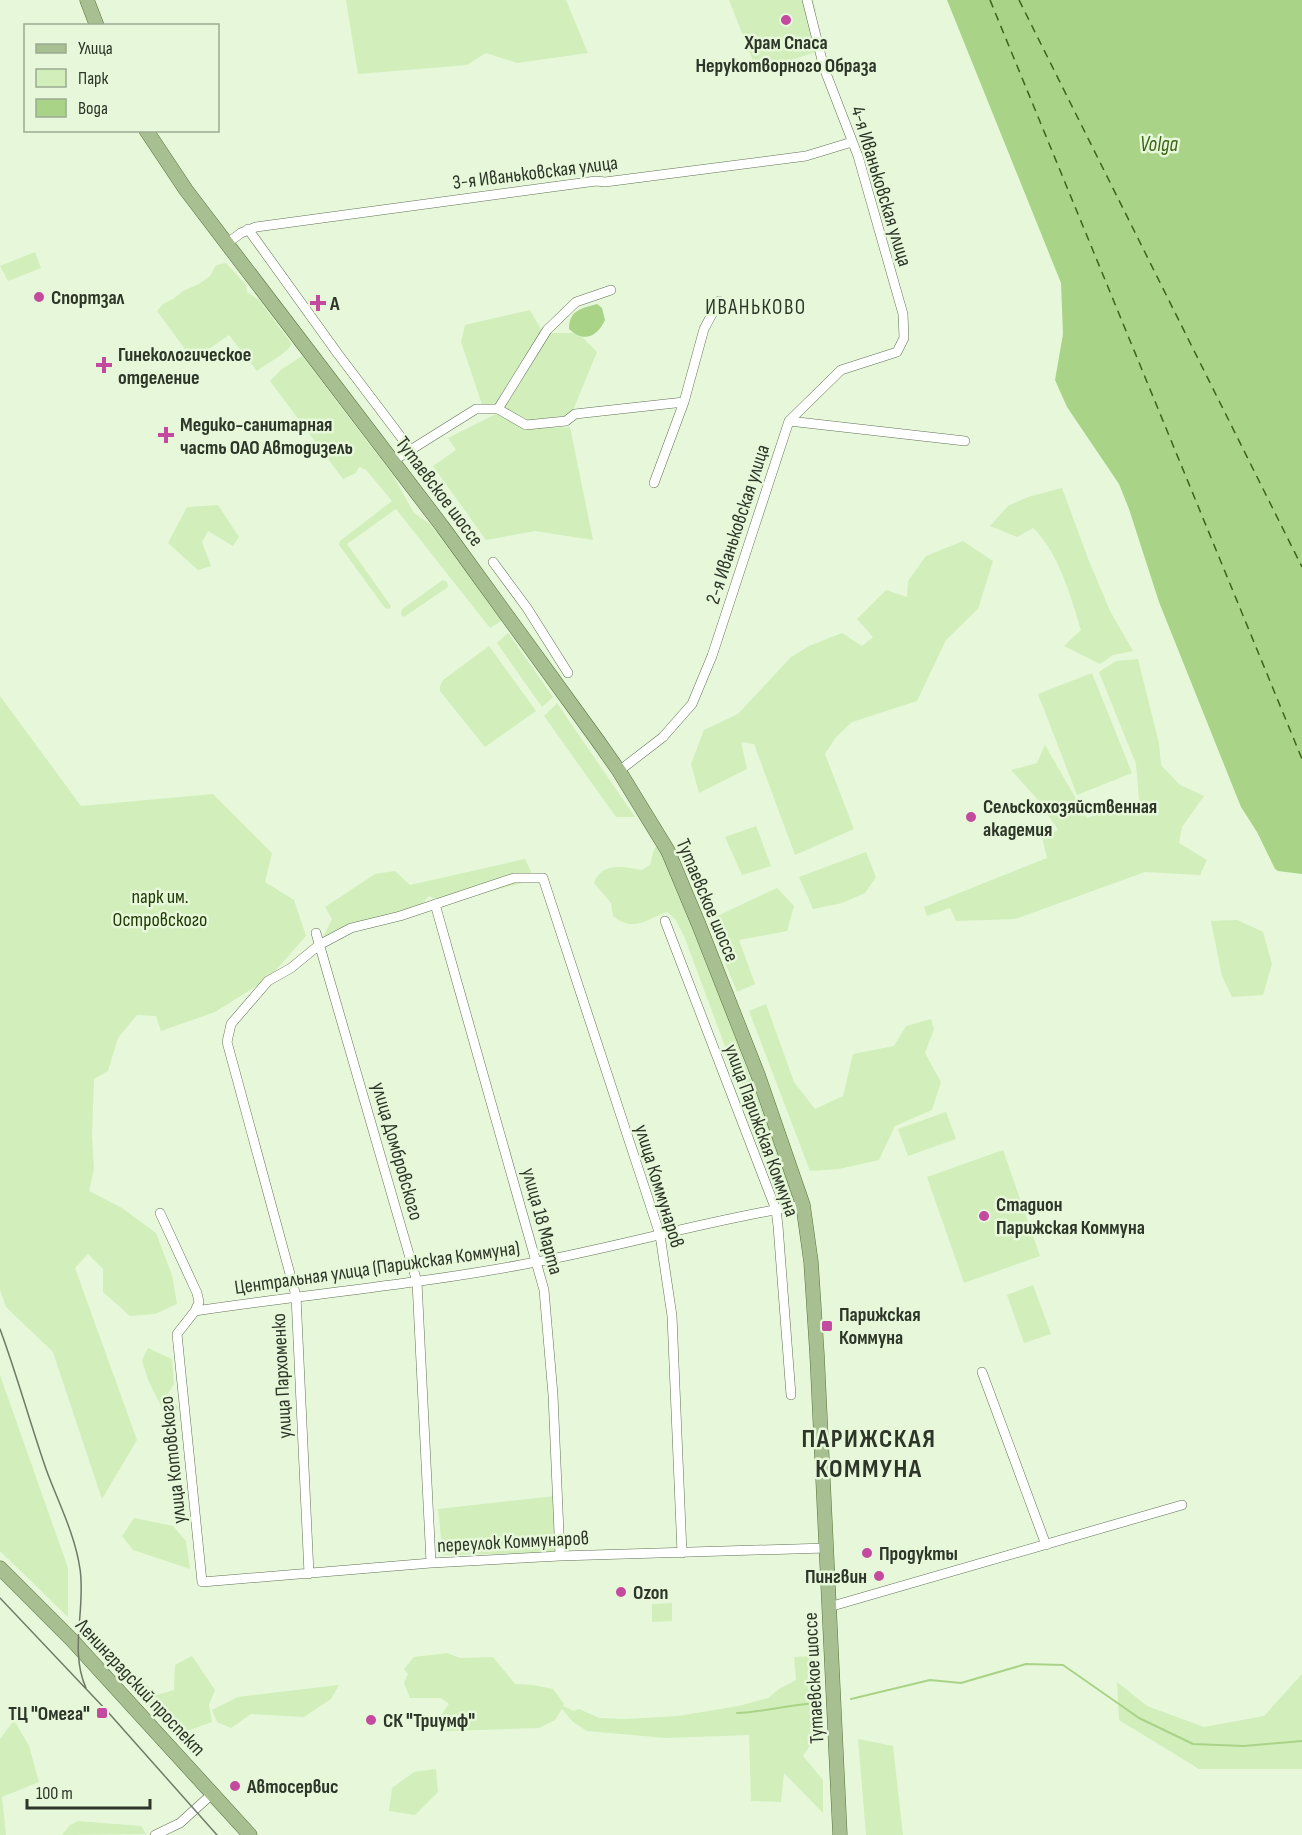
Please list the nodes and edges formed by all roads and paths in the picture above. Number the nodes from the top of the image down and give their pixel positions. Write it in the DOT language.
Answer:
graph roads {
  1 [pos="87,0"];
  2 [pos="807,0"];
  3 [pos="96,24"];
  4 [pos="147,132"];
  5 [pos="852,142"];
  6 [pos="248,229"];
  7 [pos="226,244"];
  8 [pos="611,290"];
  9 [pos="718,301"];
  10 [pos="903,314"];
  11 [pos="684,402"];
  12 [pos="498,408"];
  13 [pos="789,421"];
  14 [pos="965,441"];
  15 [pos="410,449"];
  16 [pos="393,461"];
  17 [pos="654,483"];
  18 [pos="493,562"];
  19 [pos="527,608"];
  20 [pos="510,619"];
  21 [pos="568,674"];
  22 [pos="619,771"];
  23 [pos="435,904"];
  24 [pos="665,921"];
  25 [pos="316,933"];
  26 [pos="320,945"];
  27 [pos="803,1205"];
  28 [pos="776,1210"];
  29 [pos="160,1213"];
  30 [pos="660,1235"];
  31 [pos="537,1262"];
  32 [pos="417,1282"];
  33 [pos="296,1296"];
  34 [pos="195,1311"];
  35 [pos="982,1372"];
  36 [pos="791,1395"];
  37 [pos="1182,1505"];
  38 [pos="1046,1545"];
  39 [pos="826,1548"];
  40 [pos="682,1553"];
  41 [pos="560,1556"];
  42 [pos="431,1563"];
  43 [pos="0,1568"];
  44 [pos="309,1574"];
  45 [pos="202,1582"];
  46 [pos="829,1607"];
  47 [pos="212,1794"];
  48 [pos="155,1835"];
  49 [pos="250,1835"];
  50 [pos="840,1835"];
  1 -- 3 [label="main road"];
  2 -- 5 [label="street, 4-я Иваньковская улица"];
  4 -- 7 [label="main road, Тутаевское шоссе"];
  5 -- 6 [label="street, 3-я Иваньковская улица"];
  5 -- 10 [label="street, 4-я Иваньковская улица"];
  6 -- 7 [label="street, 3-я Иваньковская улица"];
  6 -- 15 [label="street"];
  7 -- 16 [label="main road, Тутаевское шоссе"];
  8 -- 12 [label="street"];
  9 -- 11 [label="street"];
  10 -- 13 [label="street, 2-я Иваньковская улица"];
  11 -- 12 [label="street"];
  11 -- 17 [label="street"];
  12 -- 15 [label="street"];
  13 -- 14 [label="street"];
  13 -- 22 [label="street, 2-я Иваньковская улица"];
  15 -- 16 [label="street"];
  16 -- 20 [label="main road, Тутаевское шоссе"];
  18 -- 19 [label="street"];
  19 -- 20 [label="street"];
  19 -- 21 [label="street"];
  20 -- 22 [label="main road, Тутаевское шоссе"];
  22 -- 27 [label="main road, Тутаевское шоссе"];
  23 -- 26 [label="street"];
  23 -- 30 [label="street, улица Коммунаров"];
  23 -- 31 [label="street, улица 18 Марта"];
  24 -- 28 [label="street, улица Парижская Коммуна"];
  25 -- 26 [label="street, улица Домбровского"];
  26 -- 32 [label="street, улица Домбровского"];
  26 -- 33 [label="street, улица Пархоменко"];
  27 -- 28 [label="street, Центральная улица (Парижская Коммуна)"];
  27 -- 39 [label="main road, Тутаевское шоссе"];
  28 -- 30 [label="street, Центральная улица (Парижская Коммуна)"];
  28 -- 36 [label="street, улица Парижская Коммуна"];
  29 -- 34 [label="street"];
  30 -- 31 [label="street, Центральная улица (Парижская Коммуна)"];
  30 -- 40 [label="street, улица Коммунаров"];
  31 -- 32 [label="street, Центральная улица (Парижская Коммуна)"];
  31 -- 41 [label="street, улица 18 Марта"];
  32 -- 33 [label="street, Центральная улица (Парижская Коммуна)"];
  32 -- 42 [label="street, улица Домбровского"];
  33 -- 34 [label="street, Центральная улица (Парижская Коммуна)"];
  33 -- 44 [label="street, улица Пархоменко"];
  34 -- 45 [label="street, улица Котовского"];
  35 -- 38 [label="street"];
  37 -- 38 [label="street"];
  38 -- 46 [label="street"];
  39 -- 40 [label="street, переулок Коммунаров"];
  39 -- 46 [label="main road, Тутаевское шоссе"];
  40 -- 41 [label="street, переулок Коммунаров"];
  41 -- 42 [label="street, переулок Коммунаров"];
  42 -- 44 [label="street, переулок Коммунаров"];
  43 -- 47 [label="main road, Ленинградский проспект"];
  44 -- 45 [label="street, переулок Коммунаров"];
  46 -- 50 [label="main road, Тутаевское шоссе"];
  47 -- 48 [label="street"];
  47 -- 49 [label="main road, Ленинградский проспект"];
}
